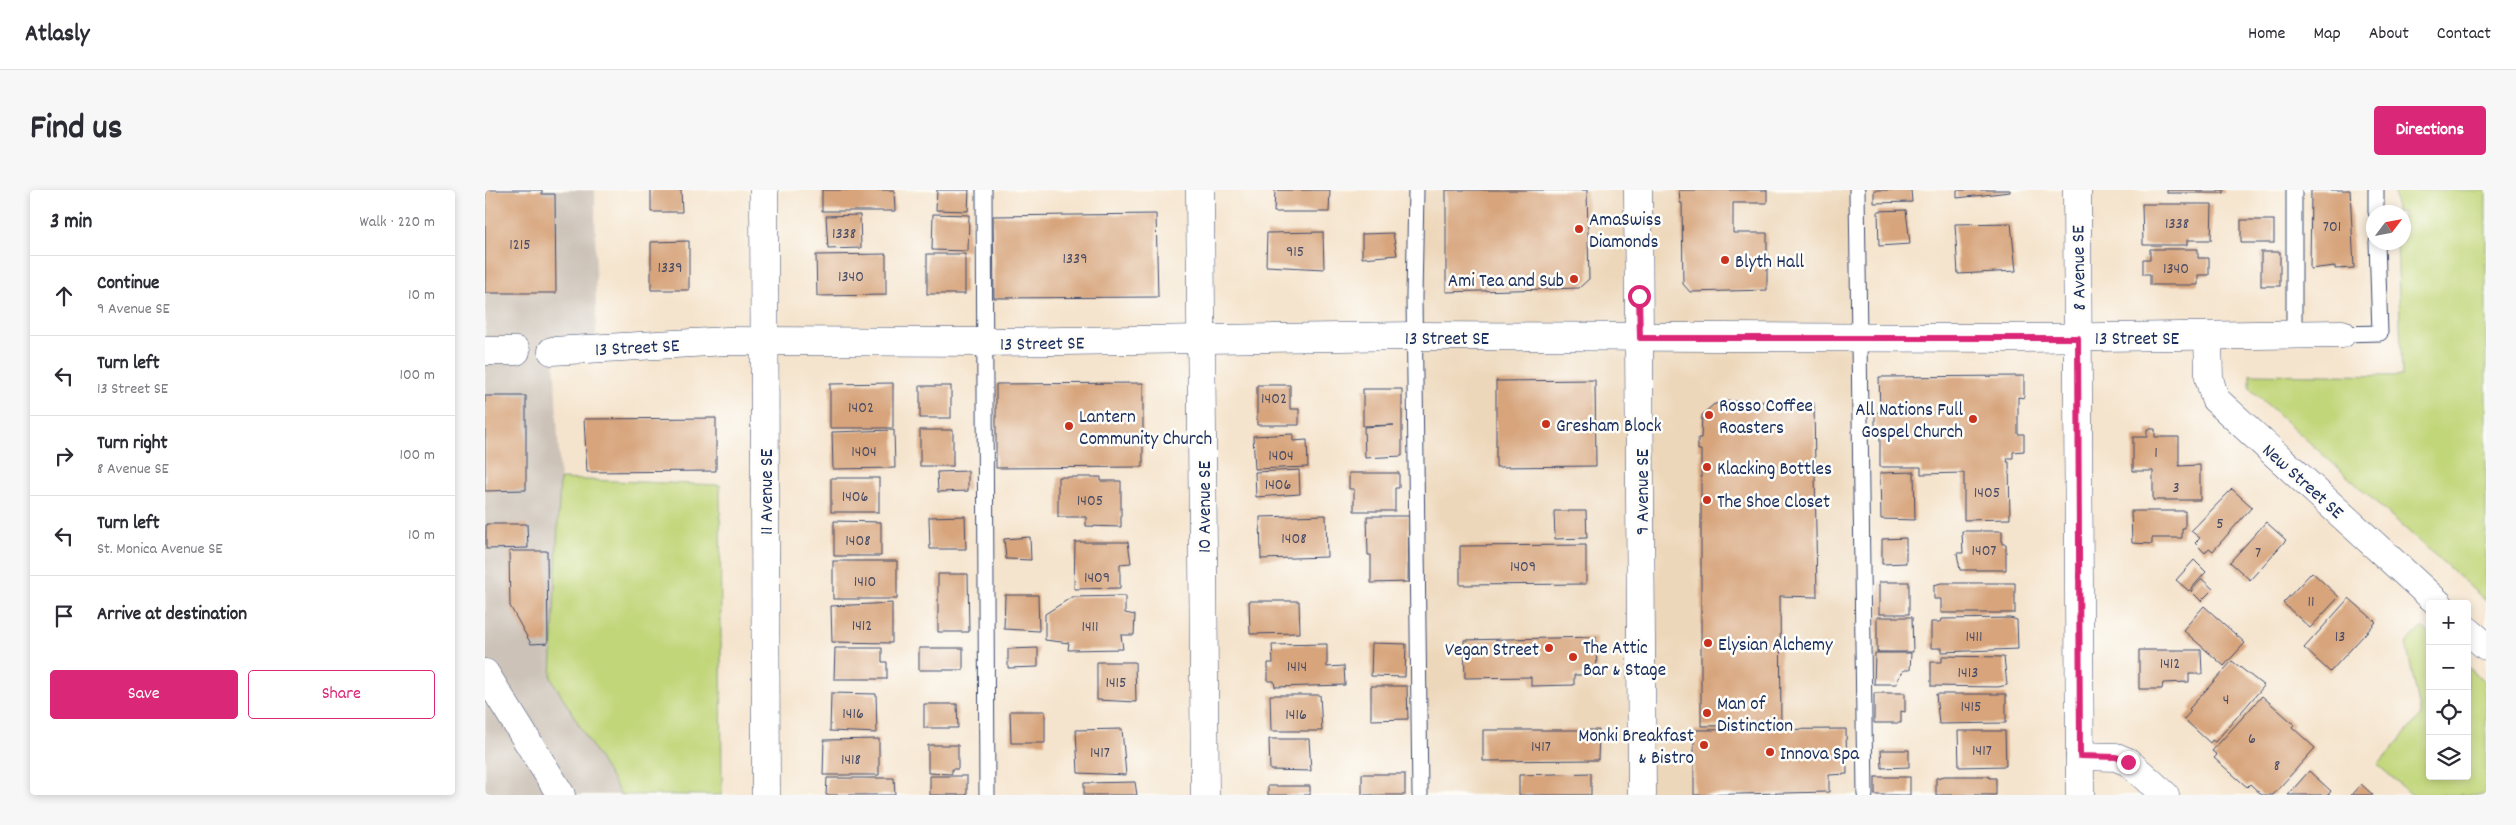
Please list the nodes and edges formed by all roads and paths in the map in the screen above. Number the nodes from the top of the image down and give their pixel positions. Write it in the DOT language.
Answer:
graph roads {
  1 [pos="764,190"];
  2 [pos="984,190"];
  3 [pos="1200,190"];
  4 [pos="1416,190"];
  5 [pos="1639,190"];
  6 [pos="1857,190"];
  7 [pos="2077,190"];
  8 [pos="2294,190"];
  9 [pos="2376,190"];
  10 [pos="2376,205"];
  11 [pos="2377,250"];
  12 [pos="2343,334"];
  13 [pos="2294,335"];
  14 [pos="1415,336"];
  15 [pos="1859,337"];
  16 [pos="2208,337"];
  17 [pos="1640,338"];
  18 [pos="2078,338"];
  19 [pos="1202,339"];
  20 [pos="765,340"];
  21 [pos="984,342"];
  22 [pos="485,351"];
  23 [pos="516,351"];
  24 [pos="552,351"];
  25 [pos="2435,600"];
  26 [pos="2471,633"];
  27 [pos="2486,646"];
  28 [pos="485,673"];
  29 [pos="2080,756"];
  30 [pos="561,795"];
  31 [pos="766,795"];
  32 [pos="987,795"];
  33 [pos="1205,795"];
  34 [pos="1419,795"];
  35 [pos="1642,795"];
  36 [pos="1865,795"];
  37 [pos="2080,795"];
  38 [pos="2165,795"];
  1 -- 20 [label="street, 11 Avenue SE"];
  2 -- 21 [label="lane"];
  3 -- 19 [label="street, 10 Avenue SE"];
  4 -- 14 [label="lane"];
  5 -- 17 [label="street, 9 Avenue SE"];
  6 -- 15 [label="lane"];
  7 -- 18 [label="street, 8 Avenue SE"];
  8 -- 13 [label="lane"];
  9 -- 10 [label="lane"];
  11 -- 12 [label="lane"];
  12 -- 13 [label="street, 13 Street SE"];
  13 -- 16 [label="street, 13 Street SE"];
  14 -- 17 [label="street, 13 Street SE"];
  14 -- 19 [label="street, 13 Street SE"];
  14 -- 34 [label="lane"];
  15 -- 17 [label="street, 13 Street SE"];
  15 -- 18 [label="street, 13 Street SE"];
  15 -- 36 [label="lane"];
  16 -- 18 [label="street, 13 Street SE"];
  16 -- 25 [label="street, New Street SE"];
  17 -- 35 [label="street, 9 Avenue SE"];
  18 -- 29 [label="street, 8 Avenue SE"];
  19 -- 21 [label="street, 13 Street SE"];
  19 -- 33 [label="street, 10 Avenue SE"];
  20 -- 21 [label="street, 13 Street SE"];
  20 -- 24 [label="street, 13 Street SE"];
  20 -- 31 [label="street, 11 Avenue SE"];
  21 -- 32 [label="lane"];
  22 -- 23 [label="street"];
  26 -- 27 [label="street"];
  28 -- 30 [label="street"];
  29 -- 37 [label="street, 8 Avenue SE"];
  29 -- 38 [label="street"];
}
